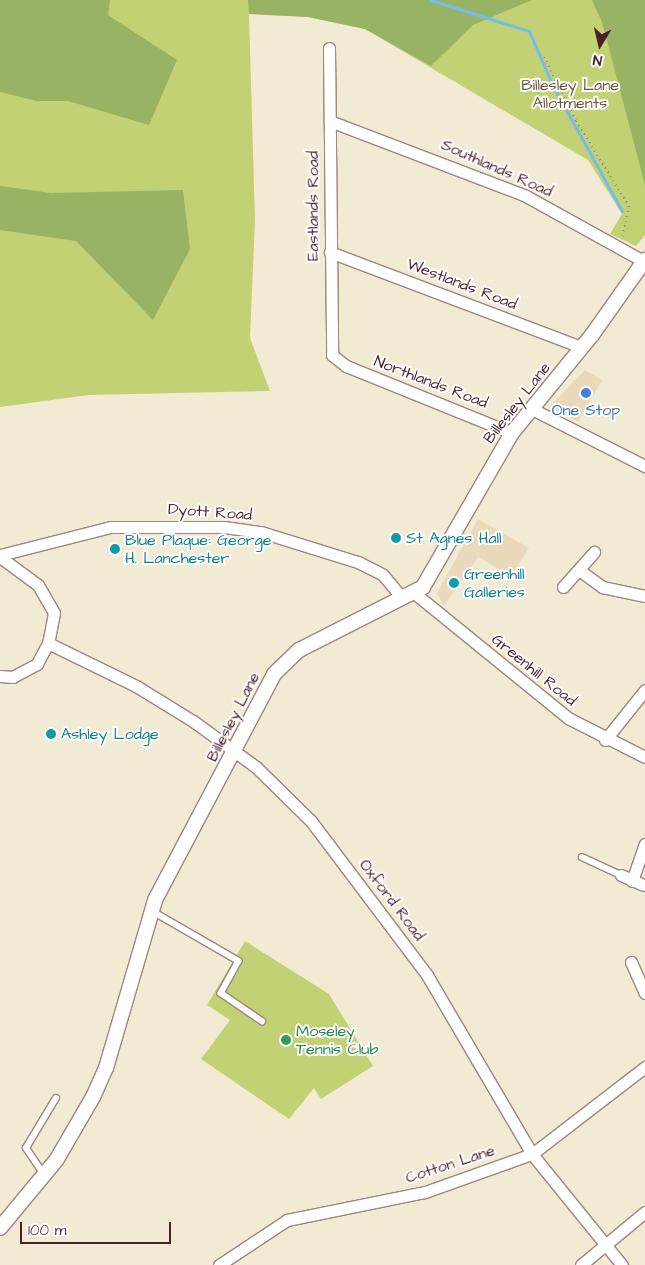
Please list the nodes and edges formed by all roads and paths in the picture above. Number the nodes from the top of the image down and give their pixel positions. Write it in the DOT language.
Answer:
graph roads {
  1 [pos="329,48"];
  2 [pos="544,57"];
  3 [pos="330,121"];
  4 [pos="620,248"];
  5 [pos="330,252"];
  6 [pos="645,261"];
  7 [pos="582,347"];
  8 [pos="338,361"];
  9 [pos="532,409"];
  10 [pos="512,433"];
  11 [pos="645,466"];
  12 [pos="594,552"];
  13 [pos="0,556"];
  14 [pos="579,570"];
  15 [pos="563,587"];
  16 [pos="407,595"];
  17 [pos="645,596"];
  18 [pos="48,643"];
  19 [pos="0,676"];
  20 [pos="645,690"];
  21 [pos="605,740"];
  22 [pos="235,751"];
  23 [pos="645,757"];
  24 [pos="645,844"];
  25 [pos="582,857"];
  26 [pos="621,875"];
  27 [pos="640,884"];
  28 [pos="150,910"];
  29 [pos="631,962"];
  30 [pos="645,993"];
  31 [pos="262,1021"];
  32 [pos="645,1066"];
  33 [pos="56,1098"];
  34 [pos="532,1154"];
  35 [pos="44,1175"];
  36 [pos="645,1212"];
  37 [pos="0,1228"];
  38 [pos="606,1246"];
  39 [pos="219,1265"];
  40 [pos="581,1265"];
  41 [pos="622,1265"];
  1 -- 3 [label="street, Eastlands Road"];
  2 -- 4 [label="path"];
  3 -- 4 [label="street, Southlands Road"];
  3 -- 5 [label="street, Eastlands Road"];
  4 -- 6 [label="street, Southlands Road"];
  5 -- 7 [label="street, Westlands Road"];
  5 -- 8 [label="street, Eastlands Road"];
  6 -- 7 [label="street, Billesley Lane"];
  7 -- 9 [label="street, Billesley Lane"];
  8 -- 10 [label="street, Northlands Road"];
  9 -- 10 [label="street, Billesley Lane"];
  9 -- 11 [label="street"];
  10 -- 16 [label="street, Billesley Lane"];
  12 -- 14 [label="street"];
  13 -- 16 [label="street, Dyott Road"];
  13 -- 18 [label="street"];
  14 -- 15 [label="street"];
  14 -- 17 [label="street"];
  16 -- 21 [label="street, Greenhill Road"];
  16 -- 22 [label="street, Billesley Lane"];
  18 -- 19 [label="street"];
  18 -- 22 [label="street, Oxford Road"];
  20 -- 21 [label="street"];
  21 -- 23 [label="street, Greenhill Road"];
  22 -- 28 [label="street, Billesley Lane"];
  22 -- 34 [label="street, Oxford Road"];
  24 -- 27 [label="street"];
  25 -- 26 [label="lane"];
  26 -- 27 [label="street"];
  28 -- 31 [label="lane"];
  28 -- 35 [label="street, Billesley Lane"];
  29 -- 30 [label="street"];
  32 -- 34 [label="street, Cotton Lane"];
  33 -- 35 [label="lane"];
  34 -- 38 [label="street, Oxford Road"];
  34 -- 39 [label="street, Cotton Lane"];
  35 -- 37 [label="street, Billesley Lane"];
  36 -- 38 [label="street"];
  38 -- 40 [label="street"];
  38 -- 41 [label="street, Oxford Road"];
}
